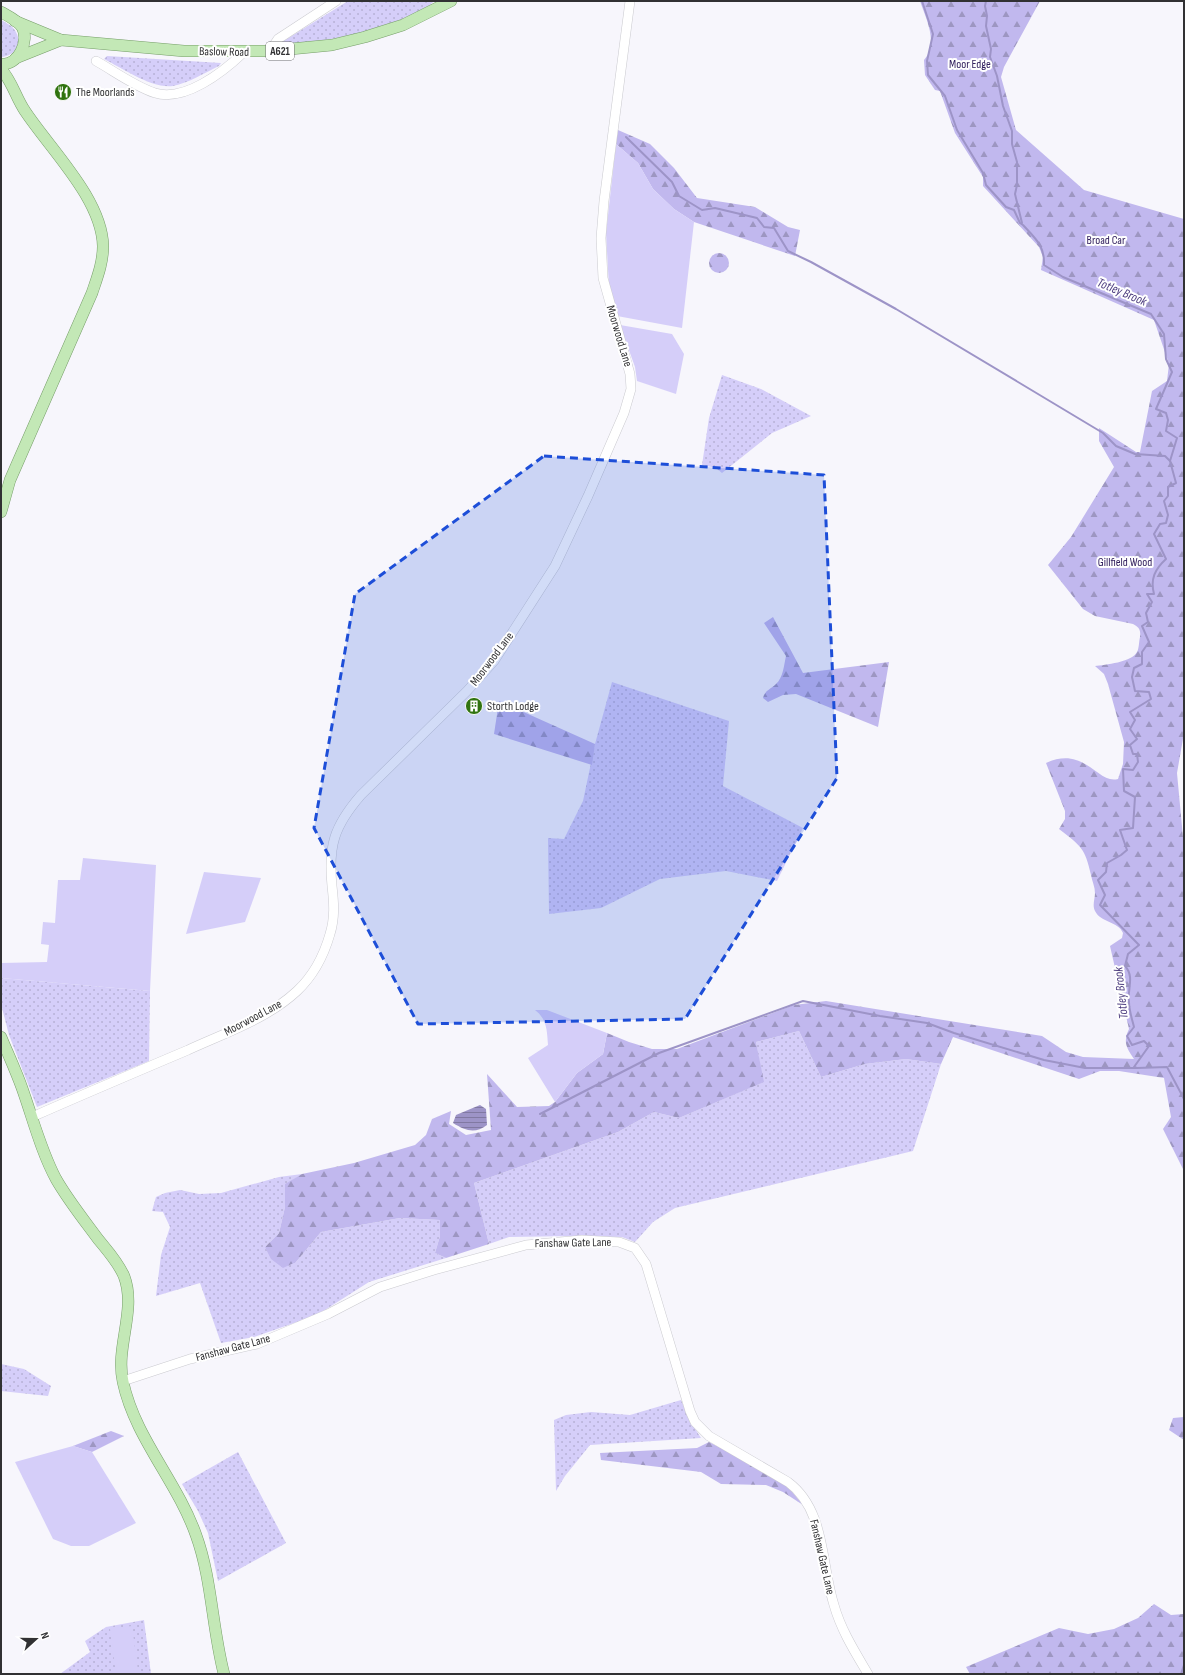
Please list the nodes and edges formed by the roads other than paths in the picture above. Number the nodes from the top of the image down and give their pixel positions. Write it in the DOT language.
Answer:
graph roads {
  1 [pos="336,1"];
  2 [pos="451,1"];
  3 [pos="630,1"];
  4 [pos="1,12"];
  5 [pos="15,21"];
  6 [pos="60,40"];
  7 [pos="270,51"];
  8 [pos="243,52"];
  9 [pos="16,59"];
  10 [pos="96,61"];
  11 [pos="1,64"];
  12 [pos="1,69"];
  13 [pos="14,90"];
  14 [pos="1,512"];
  15 [pos="1,1037"];
  16 [pos="32,1117"];
  17 [pos="123,1381"];
  18 [pos="224,1674"];
  19 [pos="868,1674"];
  1 -- 7 [label="street"];
  2 -- 7 [label="main road, Baslow Road / A621"];
  3 -- 16 [label="street, Moorwood Lane"];
  4 -- 5 [label="main road, A621"];
  5 -- 6 [label="main road, Baslow Road / A621"];
  5 -- 9 [label="main road, A621"];
  6 -- 8 [label="main road, Baslow Road / A621"];
  6 -- 9 [label="main road, Baslow Road / A621"];
  7 -- 8 [label="main road, Baslow Road / A621"];
  8 -- 10 [label="street"];
  9 -- 11 [label="main road, A621"];
  9 -- 13 [label="main road"];
  12 -- 13 [label="main road"];
  13 -- 14 [label="main road"];
  15 -- 16 [label="main road"];
  16 -- 17 [label="main road"];
  17 -- 18 [label="main road"];
  17 -- 19 [label="street, Fanshaw Gate Lane"];
}
